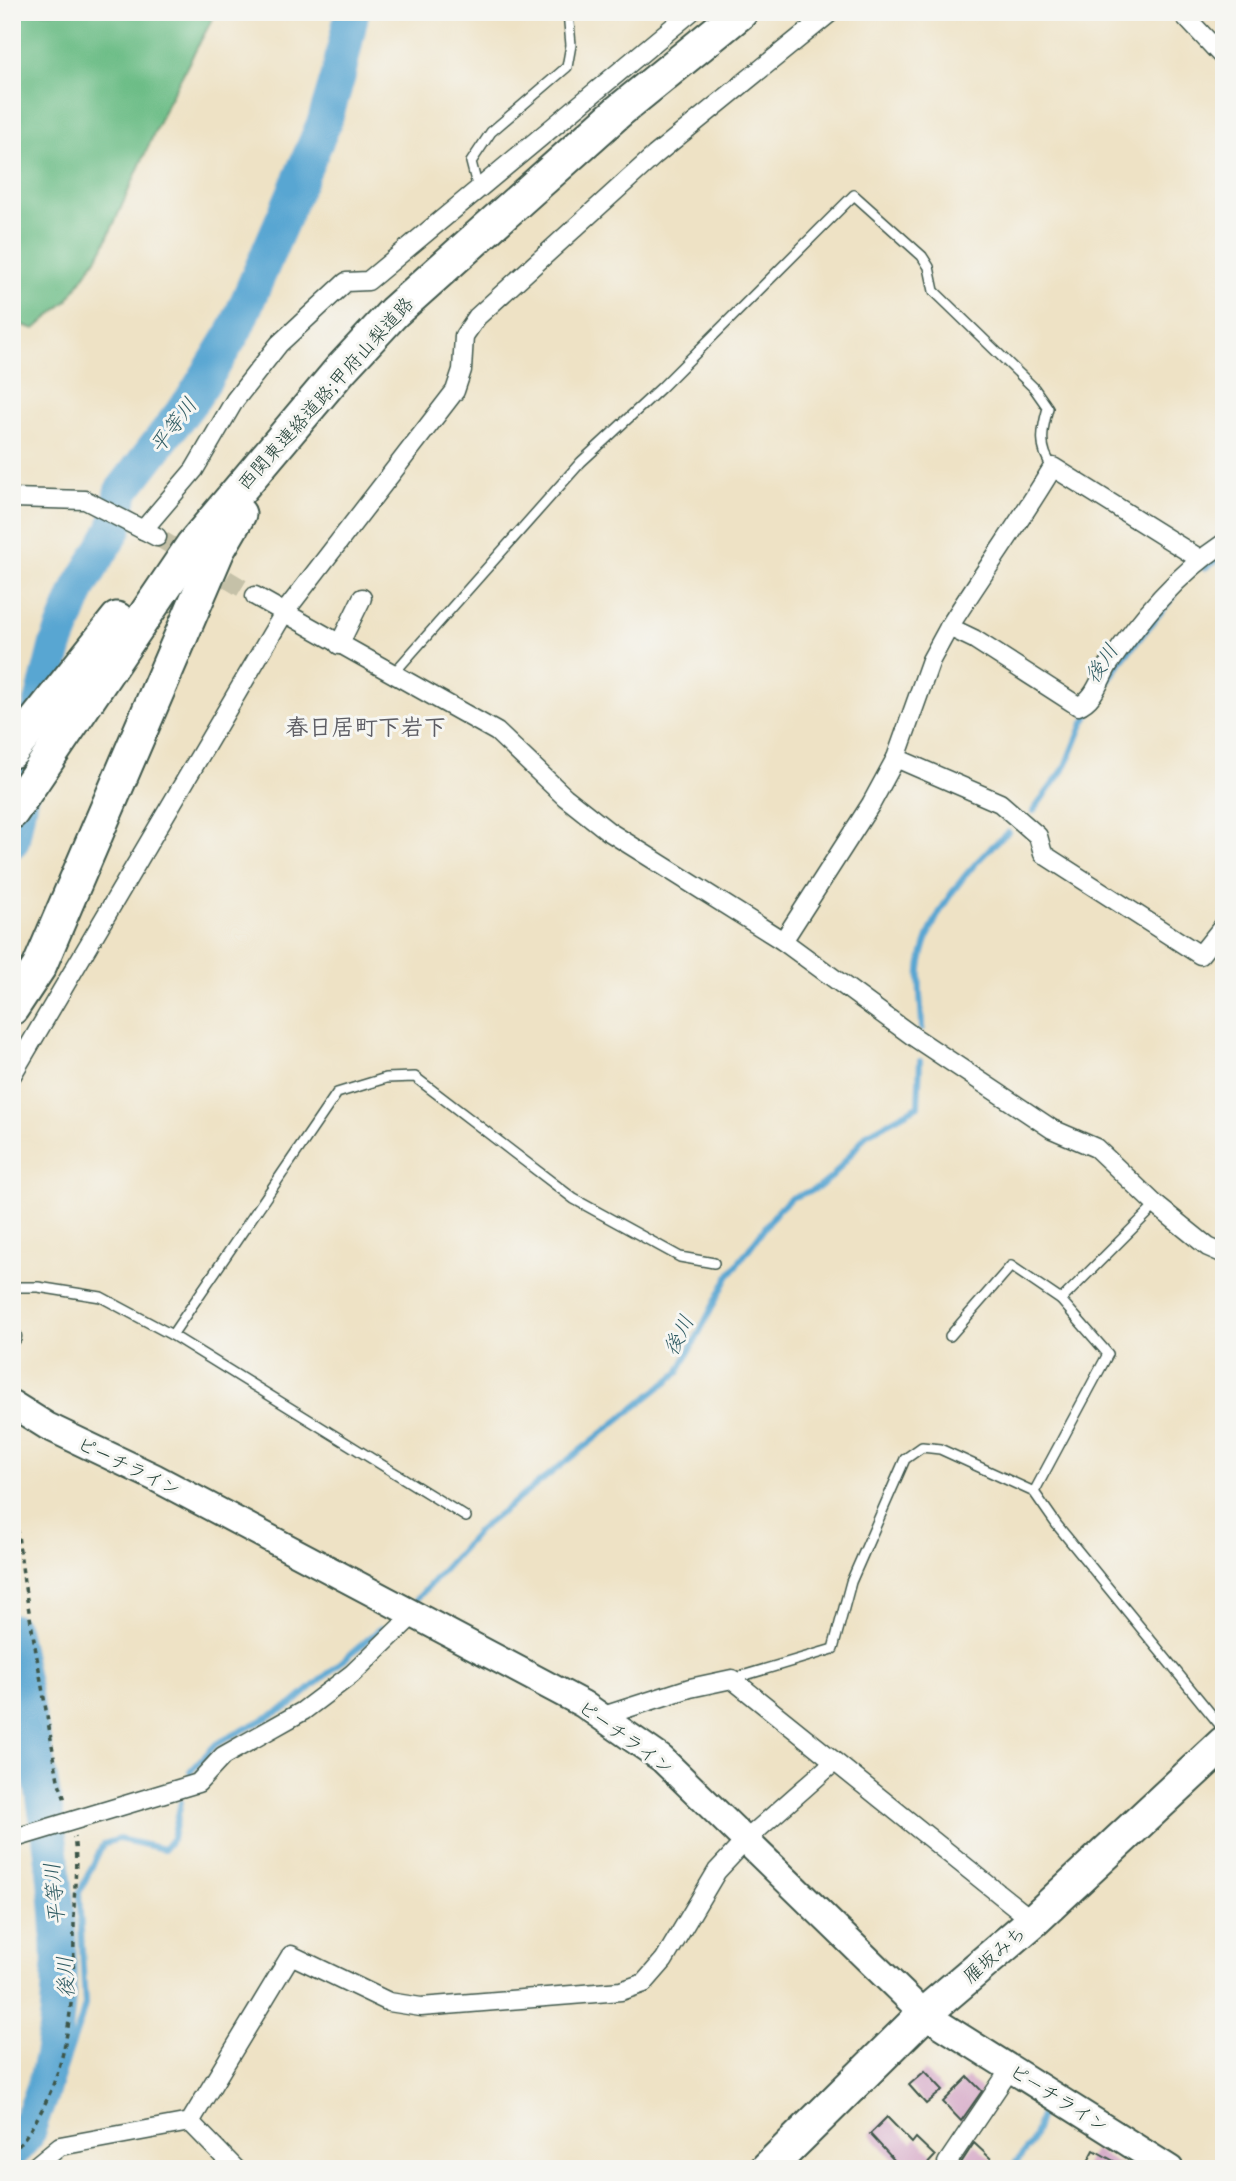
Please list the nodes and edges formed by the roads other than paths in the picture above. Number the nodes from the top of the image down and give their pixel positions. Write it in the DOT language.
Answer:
graph roads {
  1 [pos="568,12"];
  2 [pos="691,12"];
  3 [pos="741,12"];
  4 [pos="831,12"];
  5 [pos="1181,12"];
  6 [pos="1224,58"];
  7 [pos="478,190"];
  8 [pos="341,369"];
  9 [pos="1053,467"];
  10 [pos="237,491"];
  11 [pos="12,498"];
  12 [pos="1224,543"];
  13 [pos="1200,559"];
  14 [pos="255,597"];
  15 [pos="362,598"];
  16 [pos="284,613"];
  17 [pos="949,627"];
  18 [pos="339,645"];
  19 [pos="392,676"];
  20 [pos="12,751"];
  21 [pos="896,758"];
  22 [pos="12,812"];
  23 [pos="1224,925"];
  24 [pos="783,941"];
  25 [pos="12,1008"];
  26 [pos="12,1075"];
  27 [pos="1156,1205"];
  28 [pos="1224,1254"];
  29 [pos="714,1263"];
  30 [pos="12,1287"];
  31 [pos="1061,1300"];
  32 [pos="172,1335"];
  33 [pos="950,1336"];
  34 [pos="12,1404"];
  35 [pos="1034,1492"];
  36 [pos="466,1517"];
  37 [pos="414,1614"];
  38 [pos="732,1679"];
  39 [pos="600,1717"];
  40 [pos="1224,1730"];
  41 [pos="1224,1743"];
  42 [pos="833,1763"];
  43 [pos="12,1839"];
  44 [pos="747,1839"];
  45 [pos="1033,1921"];
  46 [pos="924,2014"];
  47 [pos="1011,2068"];
  48 [pos="190,2122"];
  49 [pos="32,2169"];
  50 [pos="236,2169"];
  51 [pos="767,2169"];
  52 [pos="948,2169"];
  53 [pos="1170,2169"];
  1 -- 7 [label="lane"];
  2 -- 7 [label="street"];
  3 -- 8 [label="highway, 西関東連絡道路;甲府山梨道路"];
  4 -- 16 [label="street"];
  5 -- 6 [label="street"];
  7 -- 11 [label="street"];
  8 -- 10 [label="highway, 西関東連絡道路;甲府山梨道路"];
  8 -- 25 [label="highway"];
  9 -- 13 [label="street"];
  9 -- 17 [label="street"];
  9 -- 19 [label="lane"];
  10 -- 20 [label="highway"];
  10 -- 22 [label="highway, 西関東連絡道路;甲府山梨道路"];
  12 -- 13 [label="street"];
  13 -- 17 [label="street"];
  14 -- 16 [label="street"];
  15 -- 18 [label="street"];
  16 -- 18 [label="street"];
  16 -- 26 [label="street"];
  17 -- 21 [label="street"];
  18 -- 19 [label="street"];
  19 -- 24 [label="street"];
  21 -- 23 [label="street"];
  21 -- 24 [label="street"];
  24 -- 27 [label="street"];
  27 -- 28 [label="street"];
  27 -- 31 [label="lane"];
  29 -- 32 [label="lane"];
  30 -- 32 [label="lane"];
  31 -- 33 [label="lane"];
  31 -- 35 [label="lane"];
  32 -- 36 [label="lane"];
  34 -- 37 [label="street, ピーチライン"];
  35 -- 38 [label="lane"];
  35 -- 40 [label="lane"];
  37 -- 39 [label="street, ピーチライン"];
  37 -- 43 [label="street"];
  38 -- 39 [label="street"];
  38 -- 42 [label="street"];
  39 -- 44 [label="street, ピーチライン"];
  41 -- 45 [label="highway, 雁坂みち"];
  42 -- 44 [label="street"];
  42 -- 45 [label="street"];
  44 -- 46 [label="street, ピーチライン"];
  44 -- 48 [label="street"];
  45 -- 46 [label="highway, 雁坂みち"];
  46 -- 47 [label="street, ピーチライン"];
  46 -- 51 [label="highway, 雁坂みち"];
  47 -- 52 [label="street"];
  47 -- 53 [label="street, ピーチライン"];
  48 -- 49 [label="street"];
  48 -- 50 [label="street"];
}
